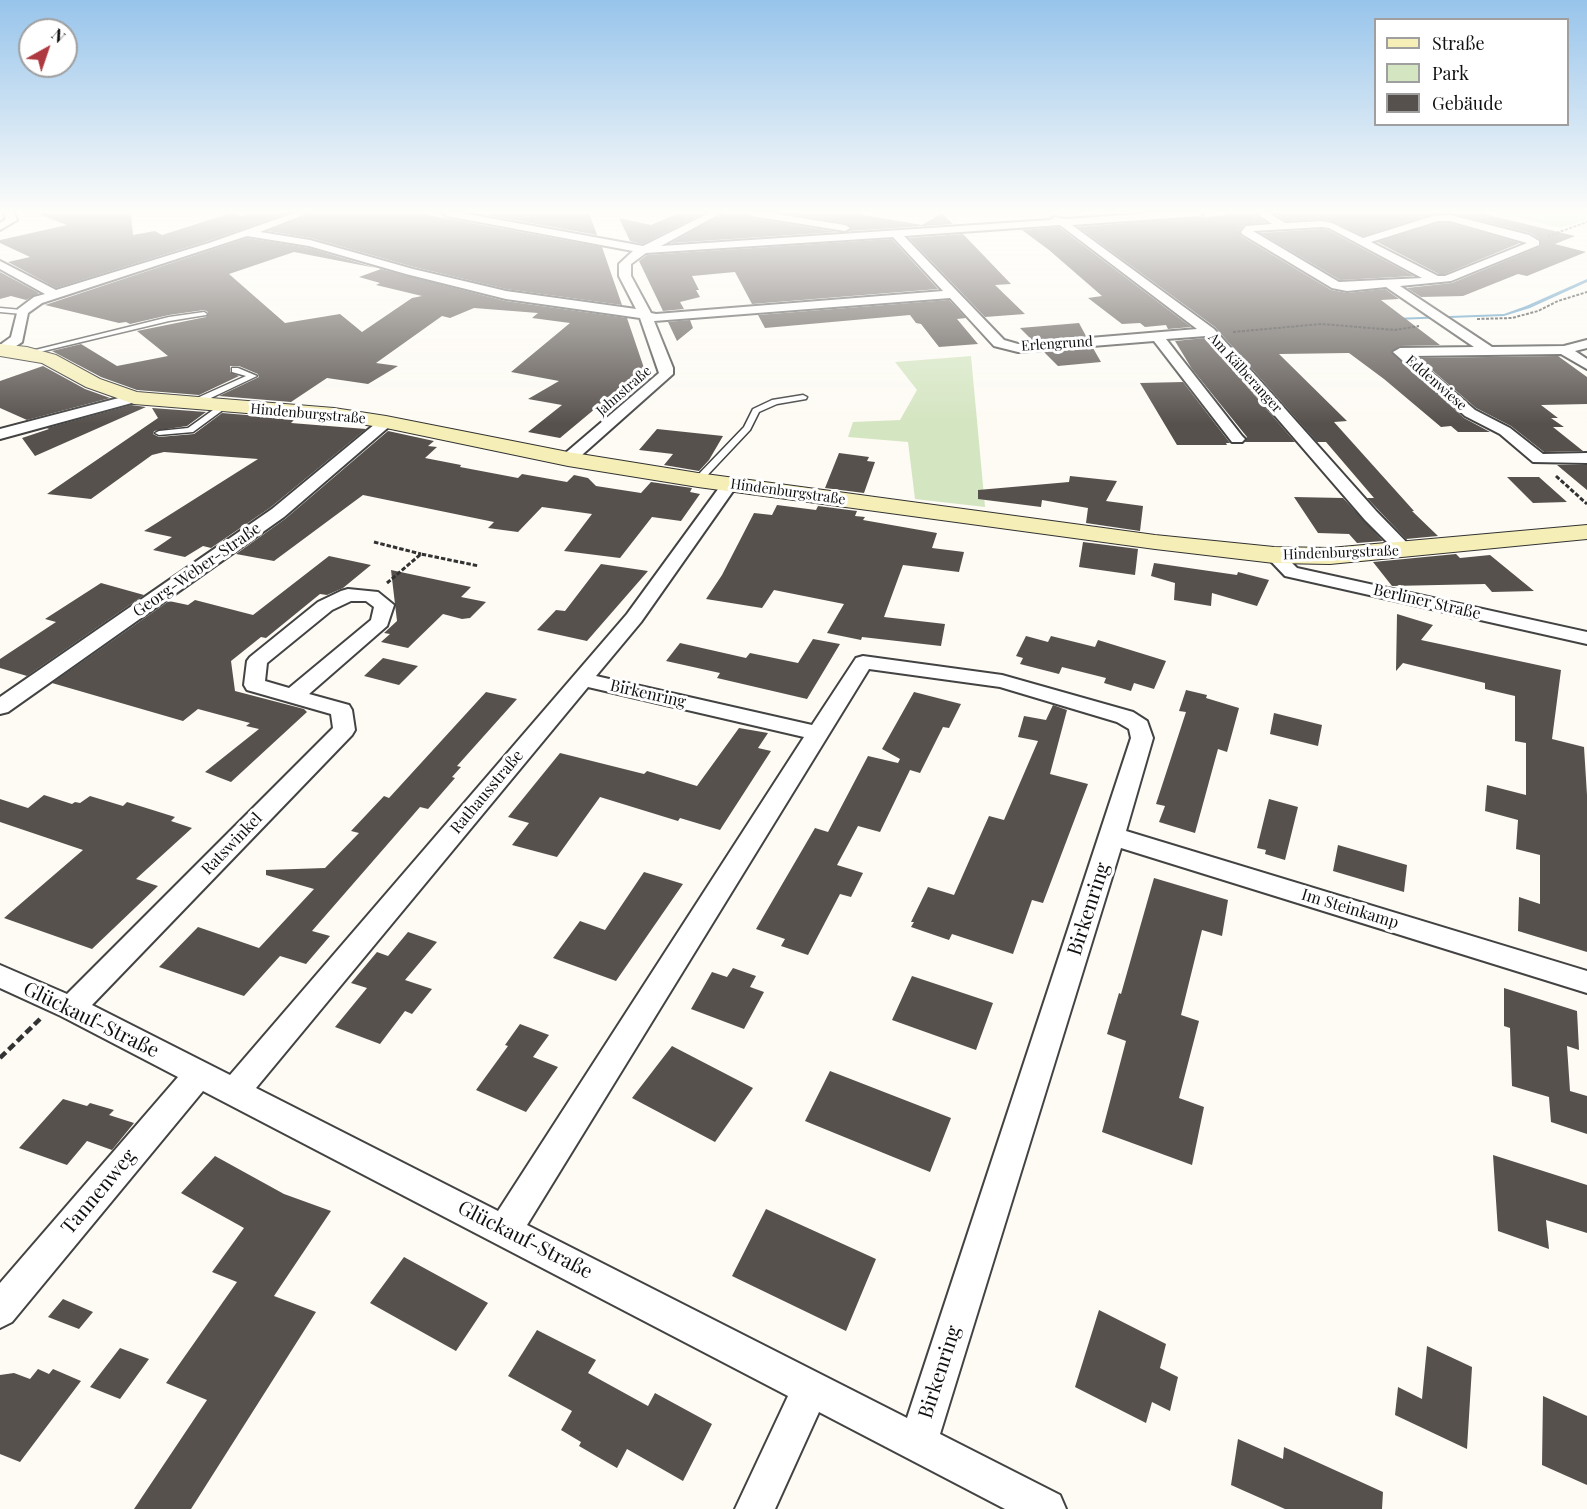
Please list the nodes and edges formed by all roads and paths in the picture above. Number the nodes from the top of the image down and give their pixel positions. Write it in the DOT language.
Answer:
graph roads {
  1 [pos="35,283"];
  2 [pos="84,283"];
  3 [pos="458,283"];
  4 [pos="629,283"];
  5 [pos="943,283"];
  6 [pos="1144,283"];
  7 [pos="1332,283"];
  8 [pos="1396,283"];
  9 [pos="1389,284"];
  10 [pos="1587,292"];
  11 [pos="52,293"];
  12 [pos="953,294"];
  13 [pos="0,310"];
  14 [pos="22,312"];
  15 [pos="204,314"];
  16 [pos="646,316"];
  17 [pos="1442,318"];
  18 [pos="1210,333"];
  19 [pos="1158,336"];
  20 [pos="1587,344"];
  21 [pos="0,350"];
  22 [pos="1564,350"];
  23 [pos="1489,351"];
  24 [pos="27,353"];
  25 [pos="1587,365"];
  26 [pos="235,370"];
  27 [pos="803,397"];
  28 [pos="134,398"];
  29 [pos="189,404"];
  30 [pos="223,406"];
  31 [pos="386,422"];
  32 [pos="159,433"];
  33 [pos="0,434"];
  34 [pos="1237,439"];
  35 [pos="1587,458"];
  36 [pos="568,459"];
  37 [pos="1539,459"];
  38 [pos="698,480"];
  39 [pos="729,484"];
  40 [pos="1587,504"];
  41 [pos="1587,532"];
  42 [pos="374,542"];
  43 [pos="1406,550"];
  44 [pos="421,554"];
  45 [pos="1274,555"];
  46 [pos="479,566"];
  47 [pos="371,596"];
  48 [pos="1587,638"];
  49 [pos="582,680"];
  50 [pos="293,696"];
  51 [pos="0,707"];
  52 [pos="818,734"];
  53 [pos="1112,836"];
  54 [pos="0,976"];
  55 [pos="1587,982"];
  56 [pos="64,1005"];
  57 [pos="0,1058"];
  58 [pos="199,1074"];
  59 [pos="234,1092"];
  60 [pos="506,1229"];
  61 [pos="0,1310"];
  62 [pos="811,1388"];
  63 [pos="918,1442"];
  64 [pos="755,1509"];
  65 [pos="1046,1509"];
  1 -- 11 [label="street"];
  2 -- 11 [label="street"];
  3 -- 16 [label="street"];
  4 -- 16 [label="street, Jahnstraße"];
  5 -- 12 [label="street, Erlengrund"];
  6 -- 18 [label="street, Am Kälberanger"];
  7 -- 9 [label="street"];
  8 -- 9 [label="street"];
  9 -- 17 [label="street"];
  10 -- 17 [label="path"];
  11 -- 14 [label="street"];
  12 -- 16 [label="street"];
  12 -- 19 [label="street, Erlengrund"];
  13 -- 14 [label="lane"];
  14 -- 21 [label="street"];
  15 -- 24 [label="lane"];
  16 -- 36 [label="street, Jahnstraße"];
  17 -- 18 [label="path"];
  17 -- 23 [label="street"];
  18 -- 19 [label="street, Erlengrund"];
  18 -- 43 [label="street, Am Kälberanger"];
  19 -- 34 [label="street"];
  20 -- 22 [label="street, Eddenwiese"];
  21 -- 24 [label="street, Hindenburgstraße"];
  22 -- 23 [label="street, Eddenwiese"];
  22 -- 25 [label="street"];
  23 -- 37 [label="street, Eddenwiese"];
  24 -- 28 [label="street, Hindenburgstraße"];
  26 -- 29 [label="lane"];
  27 -- 38 [label="lane"];
  28 -- 29 [label="street, Hindenburgstraße"];
  28 -- 33 [label="street"];
  29 -- 30 [label="street, Hindenburgstraße"];
  30 -- 31 [label="street, Hindenburgstraße"];
  30 -- 32 [label="lane"];
  31 -- 36 [label="street, Hindenburgstraße"];
  31 -- 51 [label="street, Georg-Weber-Straße"];
  35 -- 37 [label="street"];
  36 -- 38 [label="street, Hindenburgstraße"];
  37 -- 40 [label="path"];
  38 -- 39 [label="street, Hindenburgstraße"];
  39 -- 45 [label="street, Hindenburgstraße"];
  39 -- 49 [label="street, Rathausstraße"];
  41 -- 43 [label="street, Hindenburgstraße"];
  42 -- 44 [label="path"];
  43 -- 45 [label="street, Hindenburgstraße"];
  44 -- 46 [label="path"];
  44 -- 47 [label="path"];
  45 -- 48 [label="street, Berliner Straße"];
  47 -- 50 [label="street"];
  47 -- 50 [label="street, Ratswinkel"];
  49 -- 52 [label="street, Birkenring"];
  49 -- 59 [label="street, Rathausstraße"];
  50 -- 56 [label="street, Ratswinkel"];
  52 -- 53 [label="street, Birkenring"];
  52 -- 60 [label="street, Birkenring"];
  53 -- 55 [label="street, Im Steinkamp"];
  53 -- 63 [label="street, Birkenring"];
  54 -- 56 [label="street, Glückauf-Straße"];
  56 -- 57 [label="path"];
  56 -- 58 [label="street, Glückauf-Straße"];
  58 -- 59 [label="street, Glückauf-Straße"];
  58 -- 61 [label="street, Tannenweg"];
  59 -- 60 [label="street, Glückauf-Straße"];
  60 -- 62 [label="street, Glückauf-Straße"];
  62 -- 63 [label="street, Glückauf-Straße"];
  62 -- 64 [label="street"];
  63 -- 65 [label="street, Glückauf-Straße"];
}
